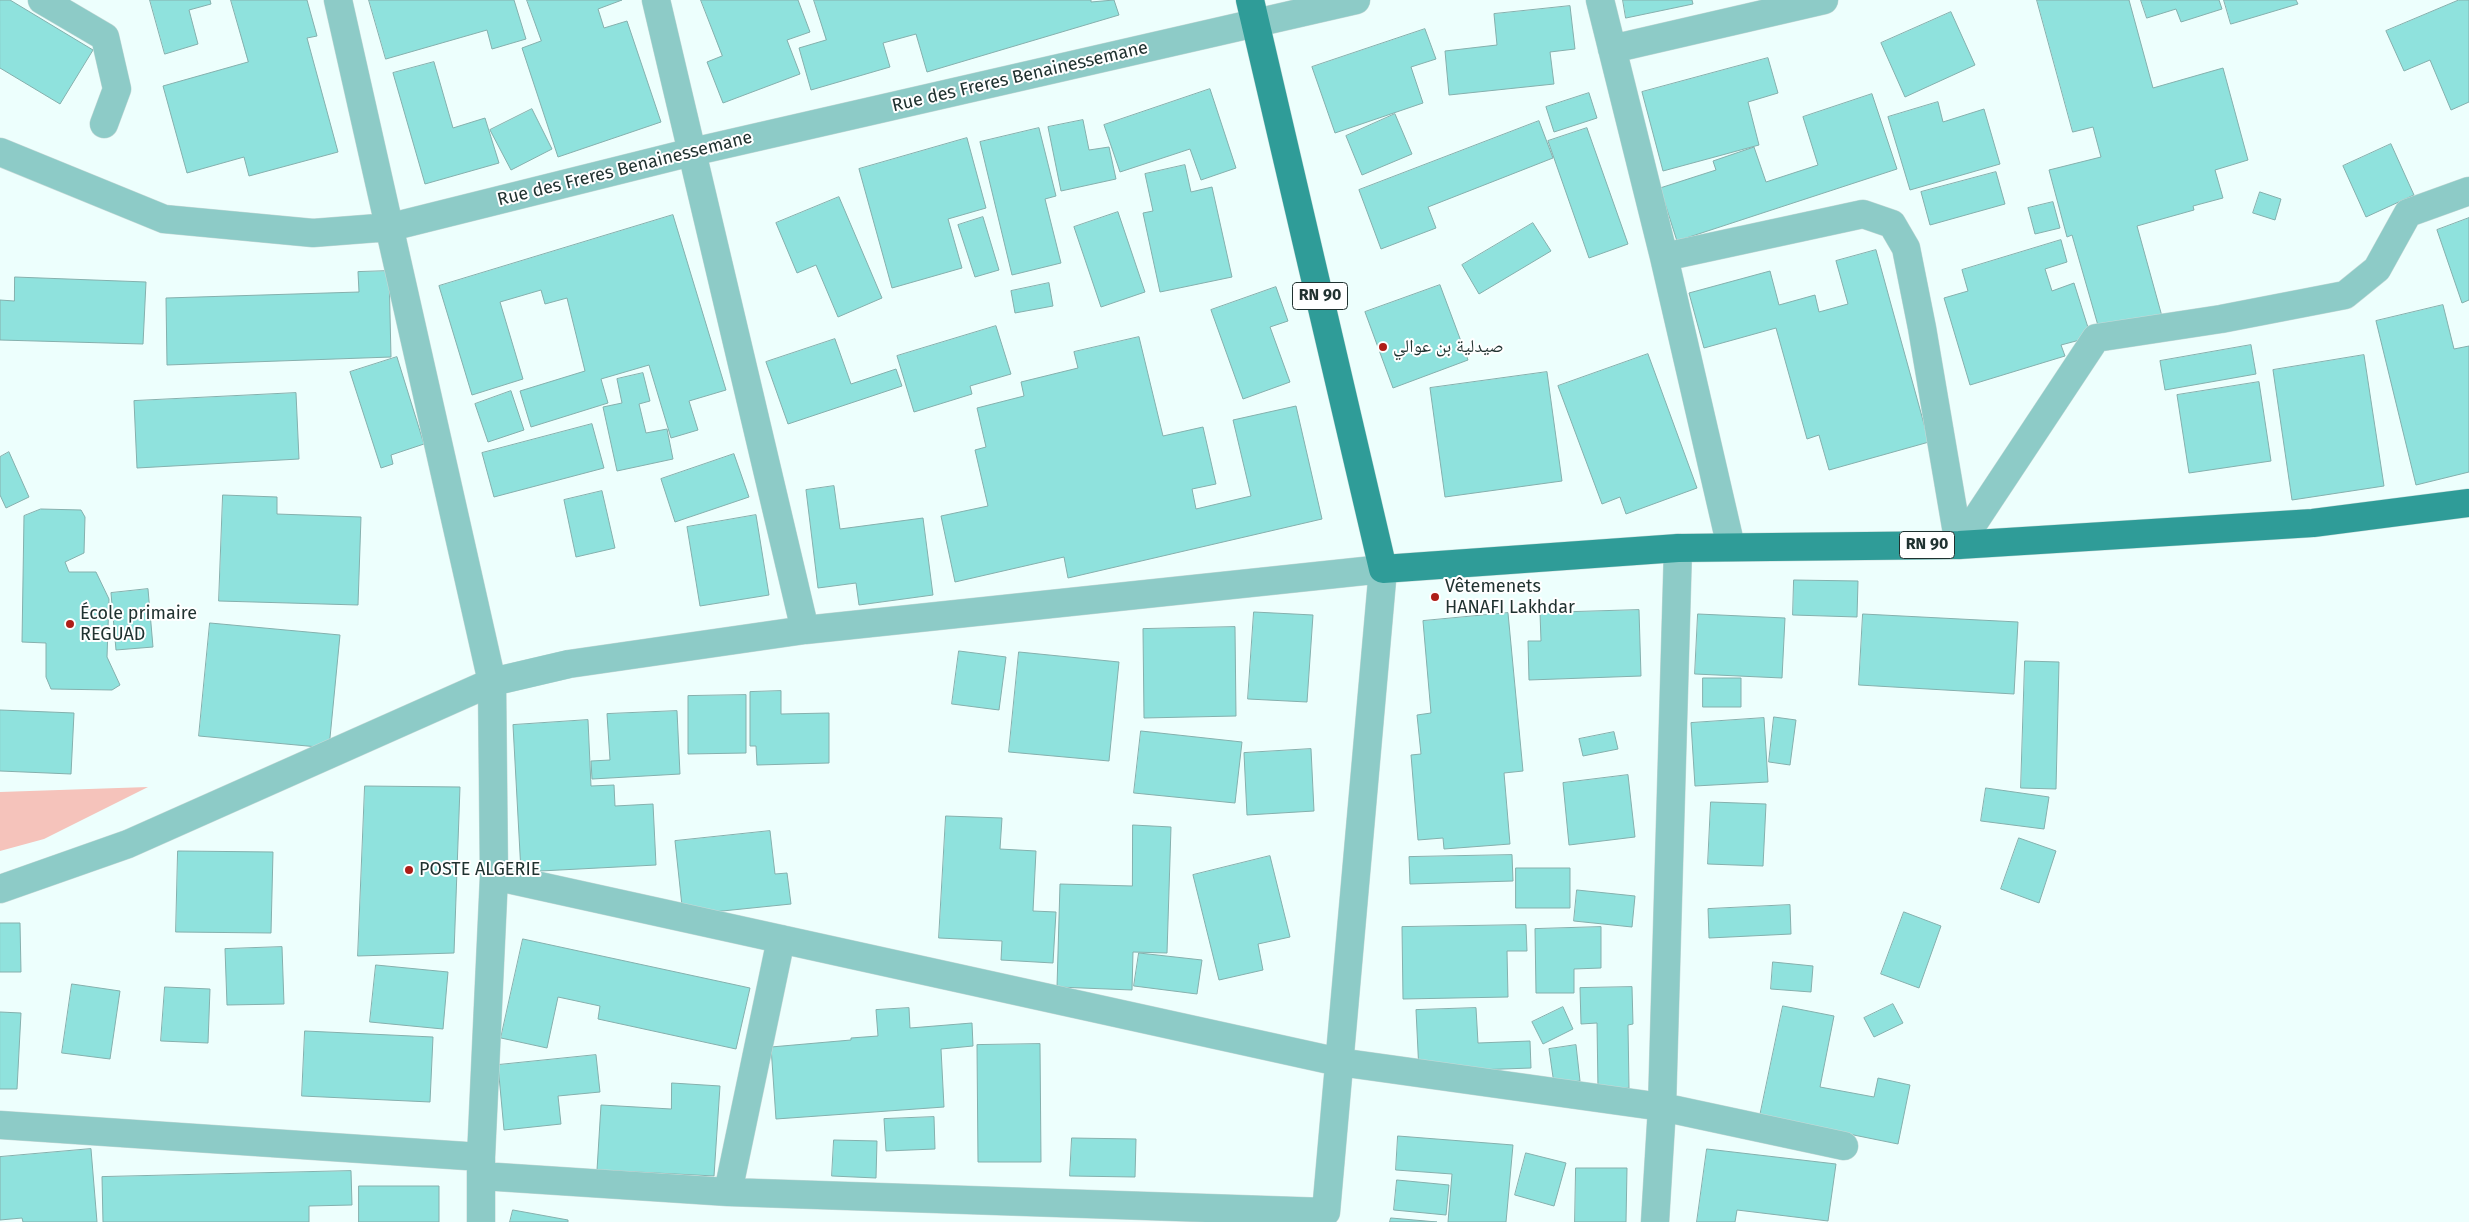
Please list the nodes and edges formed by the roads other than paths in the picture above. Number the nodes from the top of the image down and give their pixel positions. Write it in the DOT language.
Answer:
graph roads {
  1 [pos="42,0"];
  2 [pos="338,0"];
  3 [pos="656,0"];
  4 [pos="1356,0"];
  5 [pos="1600,0"];
  6 [pos="1824,0"];
  7 [pos="1253,12"];
  8 [pos="1612,48"];
  9 [pos="104,124"];
  10 [pos="0,152"];
  11 [pos="692,152"];
  12 [pos="2469,191"];
  13 [pos="391,227"];
  14 [pos="1664,257"];
  15 [pos="2469,503"];
  16 [pos="1959,545"];
  17 [pos="1731,547"];
  18 [pos="1678,548"];
  19 [pos="1383,569"];
  20 [pos="805,630"];
  21 [pos="492,682"];
  22 [pos="494,876"];
  23 [pos="0,889"];
  24 [pos="781,939"];
  25 [pos="1339,1062"];
  26 [pos="1662,1107"];
  27 [pos="0,1125"];
  28 [pos="1844,1146"];
  29 [pos="482,1167"];
  30 [pos="728,1192"];
  31 [pos="1325,1217"];
  32 [pos="481,1222"];
  33 [pos="1655,1222"];
  1 -- 9 [label="street"];
  2 -- 13 [label="street"];
  3 -- 11 [label="street"];
  4 -- 7 [label="street, Rue des Freres Benainessemane"];
  5 -- 8 [label="street"];
  6 -- 8 [label="street"];
  7 -- 11 [label="street, Rue des Freres Benainessemane"];
  7 -- 19 [label="main road, RN 90"];
  8 -- 14 [label="street"];
  10 -- 13 [label="street, Rue des Freres Benainessemane"];
  11 -- 13 [label="street, Rue des Freres Benainessemane"];
  11 -- 20 [label="street"];
  12 -- 16 [label="street"];
  13 -- 21 [label="street"];
  14 -- 16 [label="street"];
  14 -- 17 [label="street"];
  15 -- 16 [label="main road, RN 90"];
  16 -- 17 [label="main road, RN 90"];
  17 -- 18 [label="main road, RN 90"];
  18 -- 19 [label="main road, RN 90"];
  18 -- 26 [label="street"];
  19 -- 20 [label="street, RN 90"];
  19 -- 25 [label="street"];
  20 -- 21 [label="street, RN 90"];
  21 -- 22 [label="street"];
  21 -- 23 [label="street, RN 90"];
  22 -- 24 [label="street"];
  22 -- 29 [label="street"];
  24 -- 25 [label="street"];
  24 -- 30 [label="street"];
  25 -- 26 [label="street"];
  25 -- 31 [label="street"];
  26 -- 28 [label="street"];
  26 -- 33 [label="street"];
  27 -- 29 [label="street"];
  29 -- 30 [label="street"];
  29 -- 32 [label="street"];
  30 -- 31 [label="street"];
}
